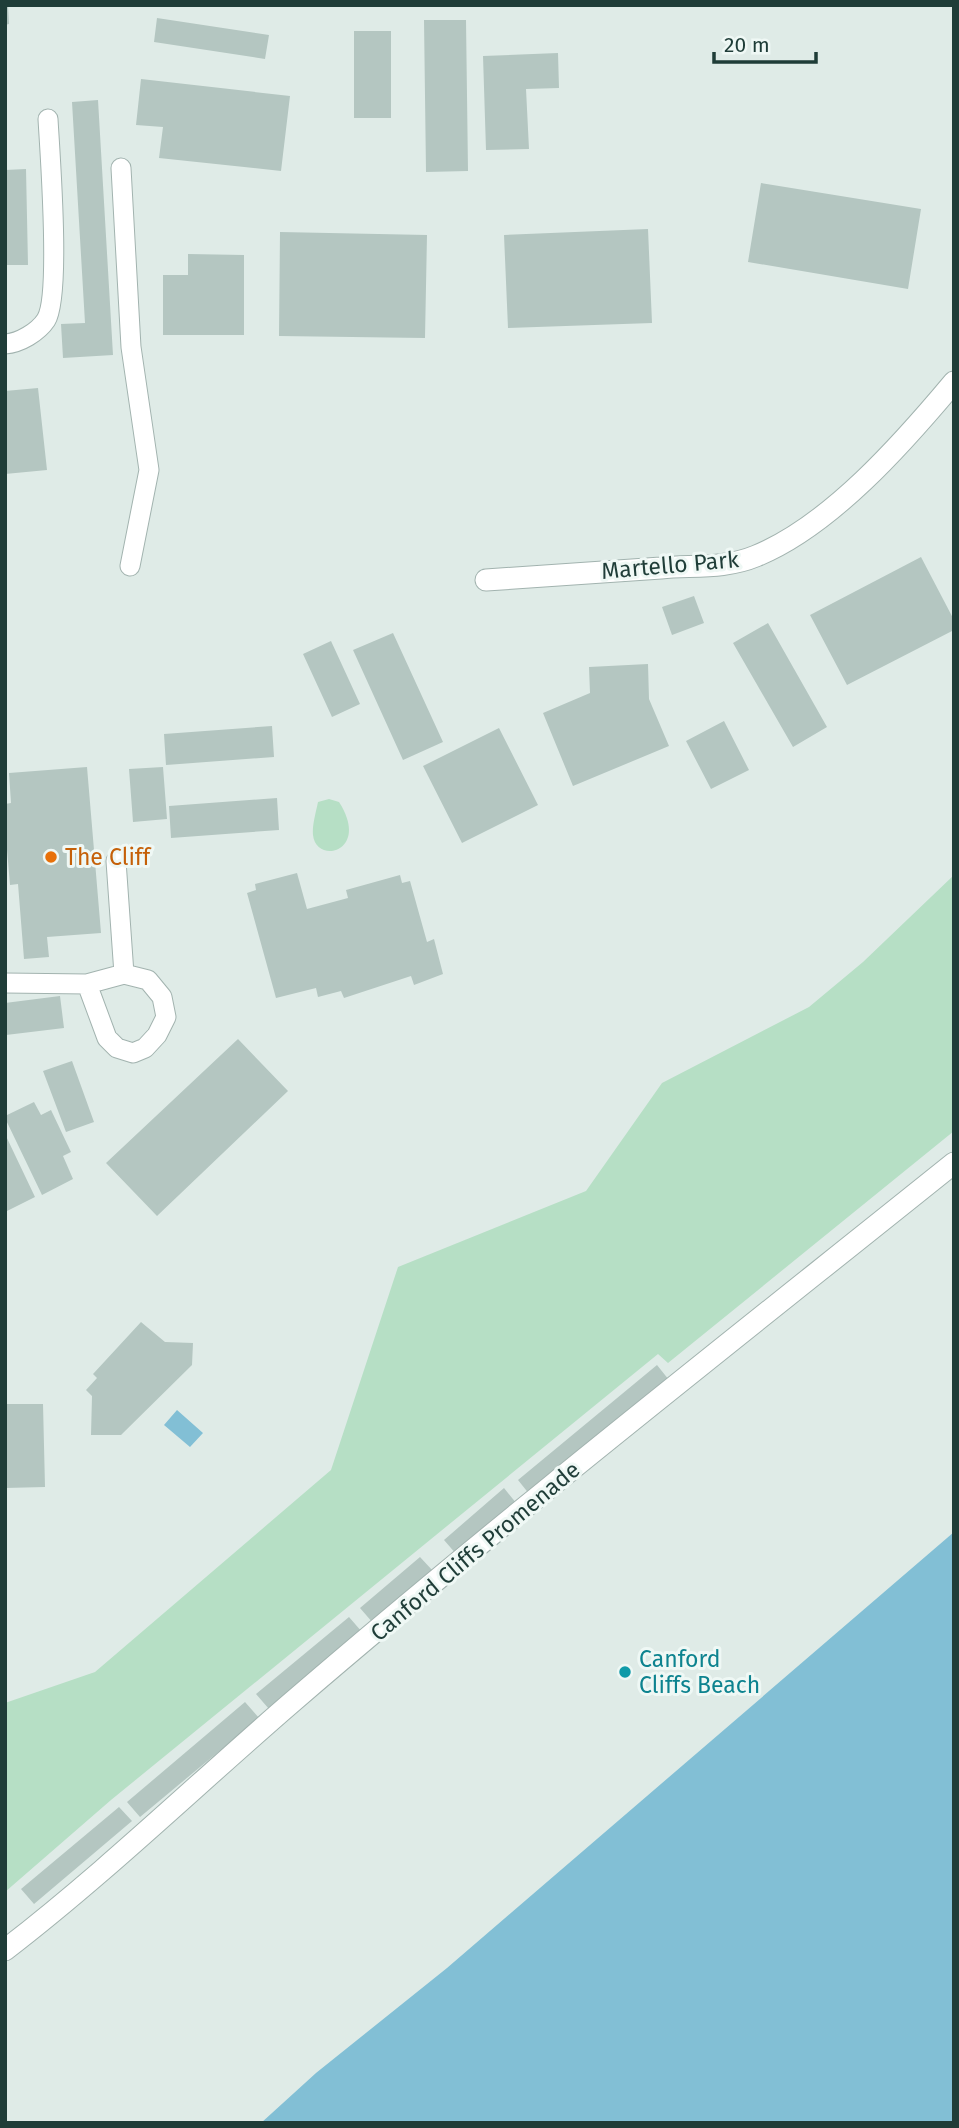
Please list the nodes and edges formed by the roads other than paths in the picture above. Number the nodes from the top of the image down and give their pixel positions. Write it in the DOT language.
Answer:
graph roads {
  1 [pos="48,119"];
  2 [pos="121,169"];
  3 [pos="5,344"];
  4 [pos="954,382"];
  5 [pos="130,566"];
  6 [pos="486,580"];
  7 [pos="116,862"];
  8 [pos="124,974"];
  9 [pos="5,983"];
  10 [pos="87,984"];
  11 [pos="954,1163"];
  12 [pos="5,1950"];
  1 -- 3 [label="lane"];
  2 -- 5 [label="lane"];
  4 -- 6 [label="street, Martello Park"];
  7 -- 8 [label="lane"];
  8 -- 10 [label="lane"];
  8 -- 10 [label="lane"];
  9 -- 10 [label="lane"];
  11 -- 12 [label="street, Canford Cliffs Promenade"];
}
